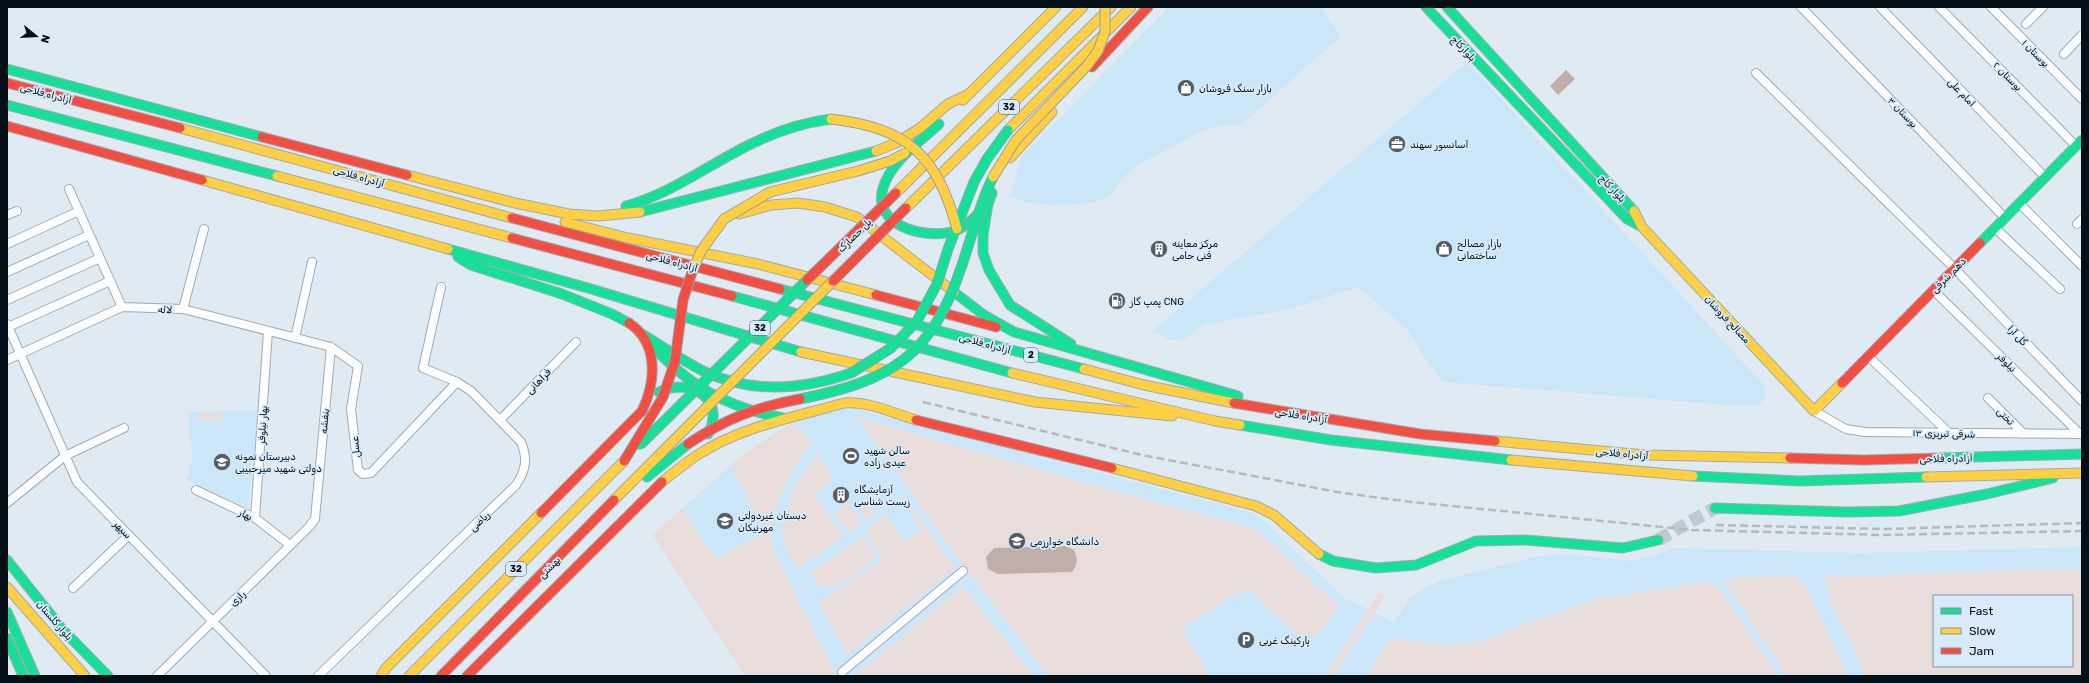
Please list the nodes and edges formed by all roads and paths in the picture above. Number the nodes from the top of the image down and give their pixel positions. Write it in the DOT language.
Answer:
graph roads {
  1 [pos="1056,7"];
  2 [pos="1083,7"];
  3 [pos="1105,7"];
  4 [pos="1111,7"];
  5 [pos="1131,7"];
  6 [pos="1148,7"];
  7 [pos="1426,7"];
  8 [pos="1447,7"];
  9 [pos="1800,7"];
  10 [pos="1880,7"];
  11 [pos="1939,7"];
  12 [pos="1991,7"];
  13 [pos="2043,7"];
  14 [pos="2026,24"];
  15 [pos="2082,35"];
  16 [pos="2064,54"];
  17 [pos="7,69"];
  18 [pos="1756,73"];
  19 [pos="7,82"];
  20 [pos="1502,89"];
  21 [pos="969,94"];
  22 [pos="2082,99"];
  23 [pos="7,105"];
  24 [pos="7,126"];
  25 [pos="2079,143"];
  26 [pos="905,153"];
  27 [pos="2045,177"];
  28 [pos="69,189"];
  29 [pos="435,197"];
  30 [pos="2019,203"];
  31 [pos="988,204"];
  32 [pos="17,210"];
  33 [pos="79,211"];
  34 [pos="7,215"];
  35 [pos="584,216"];
  36 [pos="2005,218"];
  37 [pos="724,219"];
  38 [pos="1642,227"];
  39 [pos="1995,228"];
  40 [pos="204,229"];
  41 [pos="90,235"];
  42 [pos="7,244"];
  43 [pos="444,248"];
  44 [pos="100,258"];
  45 [pos="312,262"];
  46 [pos="2082,266"];
  47 [pos="1955,268"];
  48 [pos="7,272"];
  49 [pos="959,272"];
  50 [pos="110,281"];
  51 [pos="441,287"];
  52 [pos="2060,289"];
  53 [pos="1933,290"];
  54 [pos="7,300"];
  55 [pos="122,307"];
  56 [pos="183,310"];
  57 [pos="8,325"];
  58 [pos="268,331"];
  59 [pos="1014,332"];
  60 [pos="640,333"];
  61 [pos="295,338"];
  62 [pos="576,342"];
  63 [pos="331,347"];
  64 [pos="20,354"];
  65 [pos="1087,354"];
  66 [pos="1868,356"];
  67 [pos="7,360"];
  68 [pos="457,382"];
  69 [pos="651,396"];
  70 [pos="1988,398"];
  71 [pos="2082,401"];
  72 [pos="1814,411"];
  73 [pos="786,419"];
  74 [pos="1326,419"];
  75 [pos="500,420"];
  76 [pos="1215,421"];
  77 [pos="124,428"];
  78 [pos="1949,433"];
  79 [pos="2024,434"];
  80 [pos="2081,434"];
  81 [pos="2082,454"];
  82 [pos="697,455"];
  83 [pos="65,456"];
  84 [pos="657,457"];
  85 [pos="624,461"];
  86 [pos="2082,473"];
  87 [pos="2070,474"];
  88 [pos="196,490"];
  89 [pos="612,503"];
  90 [pos="7,504"];
  91 [pos="1715,508"];
  92 [pos="255,518"];
  93 [pos="315,519"];
  94 [pos="129,535"];
  95 [pos="1658,540"];
  96 [pos="290,545"];
  97 [pos="7,560"];
  98 [pos="963,571"];
  99 [pos="24,583"];
  100 [pos="73,588"];
  101 [pos="9,592"];
  102 [pos="7,612"];
  103 [pos="213,622"];
  104 [pos="7,638"];
  105 [pos="842,672"];
  106 [pos="24,676"];
  107 [pos="35,676"];
  108 [pos="85,676"];
  109 [pos="108,676"];
  110 [pos="157,676"];
  111 [pos="266,676"];
  112 [pos="318,676"];
  113 [pos="382,676"];
  114 [pos="409,676"];
  115 [pos="441,676"];
  116 [pos="467,676"];
  1 -- 21 [label="main road"];
  2 -- 85 [label="main road, پل حصارک / 32, bridge"];
  3 -- 49 [label="main road, bridge"];
  4 -- 84 [label="main road, پل حصارک / 32, bridge"];
  5 -- 60 [label="main road, bridge"];
  6 -- 31 [label="main road"];
  7 -- 20 [label="main road, بلوارکاج"];
  8 -- 38 [label="main road, بلوار کاج"];
  9 -- 36 [label="street, بوستان ۳"];
  10 -- 27 [label="street, امام علی"];
  11 -- 25 [label="street, بوستان ۲"];
  12 -- 22 [label="street, بوستان ۱"];
  13 -- 14 [label="street"];
  15 -- 16 [label="street"];
  17 -- 35 [label="main road"];
  18 -- 47 [label="street, گل آرا"];
  19 -- 29 [label="main road, آزادراه فلاحی / 2"];
  20 -- 38 [label="main road, بلوار کاج"];
  21 -- 26 [label="main road"];
  21 -- 35 [label="main road"];
  23 -- 76 [label="main road, آزادراه فلاحی / 2"];
  24 -- 43 [label="main road"];
  25 -- 27 [label="main road, دهم شرقی"];
  26 -- 31 [label="main road"];
  26 -- 37 [label="main road, bridge"];
  27 -- 30 [label="main road, دهم شرقی"];
  28 -- 33 [label="street"];
  29 -- 59 [label="main road"];
  29 -- 74 [label="main road, آزادراه فلاحی / 2"];
  30 -- 36 [label="main road, دهم شرقی"];
  30 -- 46 [label="street"];
  31 -- 65 [label="main road"];
  32 -- 34 [label="street"];
  33 -- 41 [label="street"];
  33 -- 42 [label="street"];
  35 -- 49 [label="main road, bridge"];
  36 -- 39 [label="main road, دهم شرقی"];
  37 -- 59 [label="main road"];
  37 -- 85 [label="main road, bridge"];
  38 -- 72 [label="main road, مصالح فروشان"];
  39 -- 47 [label="main road, دهم شرقی"];
  39 -- 52 [label="street"];
  40 -- 56 [label="street"];
  41 -- 44 [label="street"];
  41 -- 48 [label="street"];
  43 -- 60 [label="main road"];
  43 -- 76 [label="main road"];
  44 -- 50 [label="street"];
  44 -- 54 [label="street"];
  45 -- 61 [label="street"];
  47 -- 53 [label="main road, دهم شرقی"];
  47 -- 71 [label="street, گل آرا"];
  49 -- 89 [label="main road, bridge"];
  50 -- 55 [label="street"];
  50 -- 57 [label="street"];
  51 -- 68 [label="street, ریاضی"];
  53 -- 66 [label="main road, دهم شرقی"];
  53 -- 80 [label="street, نیلوفر"];
  55 -- 56 [label="street, لاله"];
  55 -- 64 [label="street, لاله"];
  56 -- 58 [label="street, لاله"];
  57 -- 64 [label="street, سپهر"];
  58 -- 61 [label="street, لاله"];
  58 -- 92 [label="street, بهار نیلوفر"];
  59 -- 65 [label="main road"];
  60 -- 69 [label="main road"];
  60 -- 73 [label="main road"];
  61 -- 63 [label="street, لاله"];
  62 -- 75 [label="street, فراهانی"];
  63 -- 68 [label="street, عسل"];
  63 -- 93 [label="street, بنفشه"];
  64 -- 67 [label="street, لاله"];
  64 -- 83 [label="street, سپهر"];
  65 -- 74 [label="main road"];
  66 -- 72 [label="main road, دهم شرقی"];
  66 -- 78 [label="street"];
  68 -- 75 [label="street, ریاضی"];
  69 -- 82 [label="main road"];
  69 -- 113 [label="main road"];
  70 -- 79 [label="street, تختی"];
  72 -- 78 [label="street, ۱۳ شرقی تبریزی"];
  73 -- 82 [label="main road"];
  73 -- 95 [label="main road"];
  74 -- 81 [label="main road, آزادراه فلاحی / 2"];
  75 -- 112 [label="street, ریاضی"];
  76 -- 87 [label="main road, آزادراه فلاحی / 2"];
  77 -- 83 [label="street"];
  78 -- 79 [label="street, ۱۳ شرقی تبریزی"];
  79 -- 80 [label="street, ۱۳ شرقی تبریزی"];
  82 -- 116 [label="main road"];
  83 -- 90 [label="street"];
  83 -- 94 [label="street, سپهر"];
  84 -- 89 [label="main road, بهشتى / 32"];
  85 -- 114 [label="main road, 32"];
  86 -- 87 [label="main road, آزادراه فلاحی / 2"];
  87 -- 91 [label="main road"];
  88 -- 92 [label="street, بهار"];
  89 -- 115 [label="main road, بهشتى / 32"];
  92 -- 96 [label="street, بهار"];
  93 -- 96 [label="street, رازی"];
  94 -- 100 [label="street"];
  94 -- 103 [label="street, سپهر"];
  96 -- 103 [label="street, رازی"];
  97 -- 99 [label="main road, بلوار گلستان"];
  98 -- 105 [label="street"];
  99 -- 101 [label="main road"];
  99 -- 109 [label="main road, بلوار گلستان"];
  101 -- 108 [label="main road, بلوار گلستان"];
  102 -- 107 [label="main road"];
  103 -- 110 [label="street, رازی"];
  103 -- 111 [label="street, سپهر"];
  104 -- 106 [label="main road"];
}
